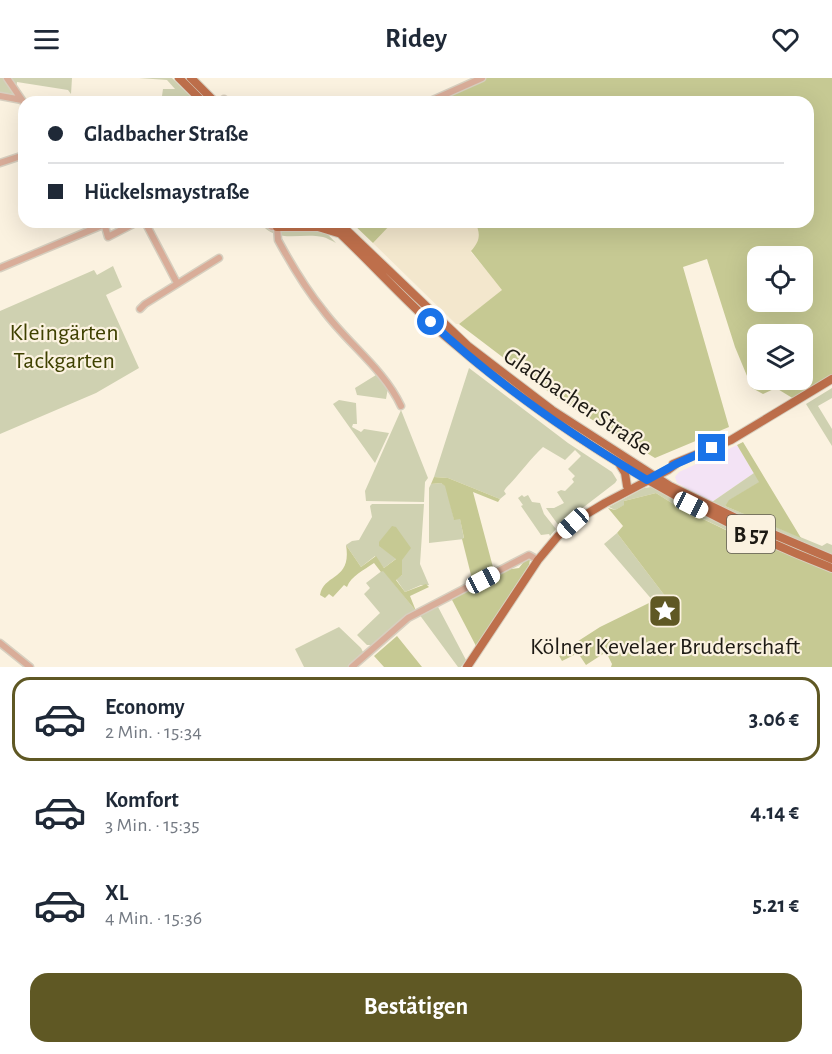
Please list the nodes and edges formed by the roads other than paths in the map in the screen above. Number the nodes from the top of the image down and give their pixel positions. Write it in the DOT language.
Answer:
graph roads {
  1 [pos="7,78"];
  2 [pos="179,78"];
  3 [pos="192,78"];
  4 [pos="482,78"];
  5 [pos="0,96"];
  6 [pos="20,96"];
  7 [pos="197,96"];
  8 [pos="209,96"];
  9 [pos="442,96"];
  10 [pos="18,100"];
  11 [pos="18,157"];
  12 [pos="0,163"];
  13 [pos="92,228"];
  14 [pos="105,228"];
  15 [pos="125,228"];
  16 [pos="148,228"];
  17 [pos="277,228"];
  18 [pos="281,228"];
  19 [pos="302,228"];
  20 [pos="343,228"];
  21 [pos="343,228"];
  22 [pos="219,258"];
  23 [pos="0,268"];
  24 [pos="177,284"];
  25 [pos="140,309"];
  26 [pos="832,379"];
  27 [pos="401,406"];
  28 [pos="619,464"];
  29 [pos="676,464"];
  30 [pos="668,470"];
  31 [pos="649,477"];
  32 [pos="627,486"];
  33 [pos="670,486"];
  34 [pos="605,503"];
  35 [pos="832,559"];
  36 [pos="538,560"];
  37 [pos="832,568"];
  38 [pos="0,643"];
  39 [pos="468,666"];
  40 [pos="30,667"];
  41 [pos="352,667"];
  1 -- 6 [label="street"];
  2 -- 7 [label="main road"];
  3 -- 8 [label="main road"];
  4 -- 9 [label="street"];
  5 -- 10 [label="street"];
  11 -- 12 [label="street"];
  13 -- 23 [label="street"];
  14 -- 15 [label="street"];
  16 -- 24 [label="street"];
  17 -- 27 [label="street"];
  18 -- 19 [label="main road"];
  20 -- 28 [label="main road, Gladbacher Straße / B 57"];
  21 -- 31 [label="main road, Gladbacher Straße / B 57"];
  22 -- 24 [label="street"];
  24 -- 25 [label="street"];
  26 -- 29 [label="main road"];
  28 -- 31 [label="main road, Gladbacher Straße / B 57"];
  28 -- 32 [label="main road"];
  29 -- 30 [label="main road"];
  29 -- 31 [label="main road"];
  30 -- 31 [label="main road"];
  30 -- 33 [label="main road"];
  31 -- 32 [label="main road"];
  31 -- 33 [label="main road, Gladbacher Straße / B 57"];
  31 -- 34 [label="main road"];
  31 -- 37 [label="main road, Gladbacher Straße / B 57"];
  32 -- 34 [label="main road"];
  33 -- 35 [label="main road, Gladbacher Straße / B 57"];
  34 -- 36 [label="main road"];
  36 -- 39 [label="main road"];
  36 -- 41 [label="street"];
  38 -- 40 [label="street"];
}
